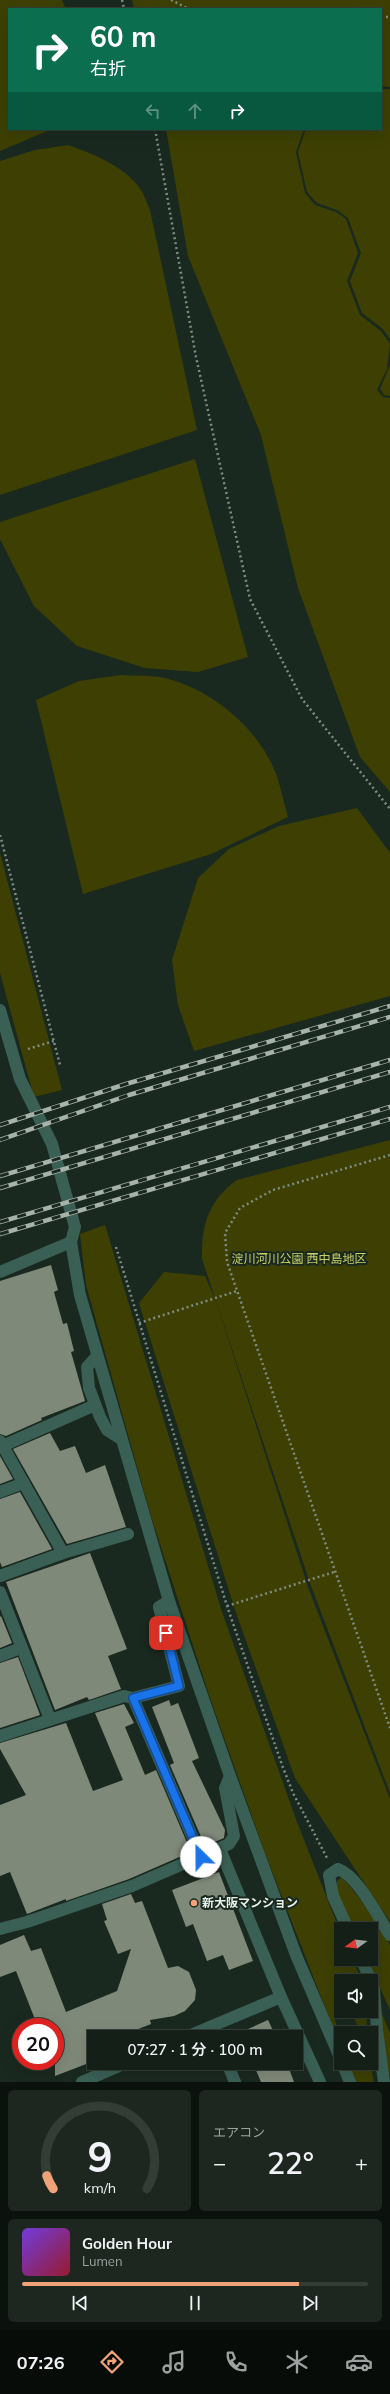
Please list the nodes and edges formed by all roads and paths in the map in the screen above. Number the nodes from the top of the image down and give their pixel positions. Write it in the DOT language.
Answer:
graph roads {
  1 [pos="171,0"];
  2 [pos="187,8"];
  3 [pos="155,130"];
  4 [pos="390,810"];
  5 [pos="0,835"];
  6 [pos="0,1010"];
  7 [pos="54,1041"];
  8 [pos="25,1049"];
  9 [pos="60,1065"];
  10 [pos="390,1155"];
  11 [pos="71,1242"];
  12 [pos="116,1247"];
  13 [pos="0,1272"];
  14 [pos="236,1291"];
  15 [pos="139,1323"];
  16 [pos="97,1356"];
  17 [pos="95,1404"];
  18 [pos="121,1439"];
  19 [pos="1,1445"];
  20 [pos="24,1483"];
  21 [pos="0,1492"];
  22 [pos="128,1534"];
  23 [pos="63,1553"];
  24 [pos="334,1572"];
  25 [pos="0,1576"];
  26 [pos="0,1592"];
  27 [pos="169,1601"];
  28 [pos="227,1606"];
  29 [pos="21,1648"];
  30 [pos="0,1656"];
  31 [pos="133,1698"];
  32 [pos="50,1719"];
  33 [pos="390,1728"];
  34 [pos="0,1736"];
  35 [pos="230,1776"];
  36 [pos="220,1849"];
  37 [pos="201,1857"];
  38 [pos="333,1871"];
  39 [pos="345,1922"];
  40 [pos="0,1929"];
  41 [pos="390,1935"];
  42 [pos="281,1997"];
  43 [pos="376,2018"];
  44 [pos="212,2026"];
  45 [pos="203,2030"];
  46 [pos="214,2030"];
  47 [pos="334,2044"];
  48 [pos="110,2070"];
  49 [pos="231,2070"];
  50 [pos="345,2070"];
  51 [pos="82,2082"];
  52 [pos="235,2082"];
  53 [pos="320,2082"];
  54 [pos="350,2082"];
  55 [pos="384,2082"];
  1 -- 2 [label="path"];
  3 -- 4 [label="path"];
  5 -- 7 [label="path"];
  6 -- 11 [label="street"];
  7 -- 8 [label="path"];
  7 -- 9 [label="path"];
  10 -- 14 [label="path"];
  11 -- 13 [label="street"];
  11 -- 16 [label="street"];
  12 -- 15 [label="path"];
  14 -- 15 [label="path"];
  14 -- 24 [label="path"];
  15 -- 28 [label="path"];
  16 -- 17 [label="street"];
  16 -- 18 [label="street"];
  17 -- 18 [label="street"];
  17 -- 19 [label="street"];
  18 -- 27 [label="street"];
  19 -- 20 [label="street"];
  20 -- 21 [label="street"];
  20 -- 23 [label="street"];
  22 -- 23 [label="street"];
  23 -- 25 [label="street"];
  24 -- 28 [label="path"];
  24 -- 33 [label="path"];
  26 -- 29 [label="street"];
  27 -- 31 [label="street"];
  27 -- 35 [label="street"];
  28 -- 38 [label="path"];
  29 -- 30 [label="street"];
  29 -- 32 [label="street"];
  31 -- 32 [label="street"];
  31 -- 37 [label="street"];
  32 -- 34 [label="street"];
  35 -- 36 [label="street"];
  35 -- 47 [label="street"];
  36 -- 37 [label="street"];
  36 -- 42 [label="street"];
  37 -- 40 [label="street"];
  38 -- 39 [label="street"];
  38 -- 41 [label="street"];
  42 -- 44 [label="street"];
  42 -- 53 [label="street"];
  43 -- 55 [label="street"];
  44 -- 45 [label="street"];
  44 -- 46 [label="street"];
  48 -- 51 [label="street"];
  49 -- 52 [label="street"];
  50 -- 54 [label="street"];
}
